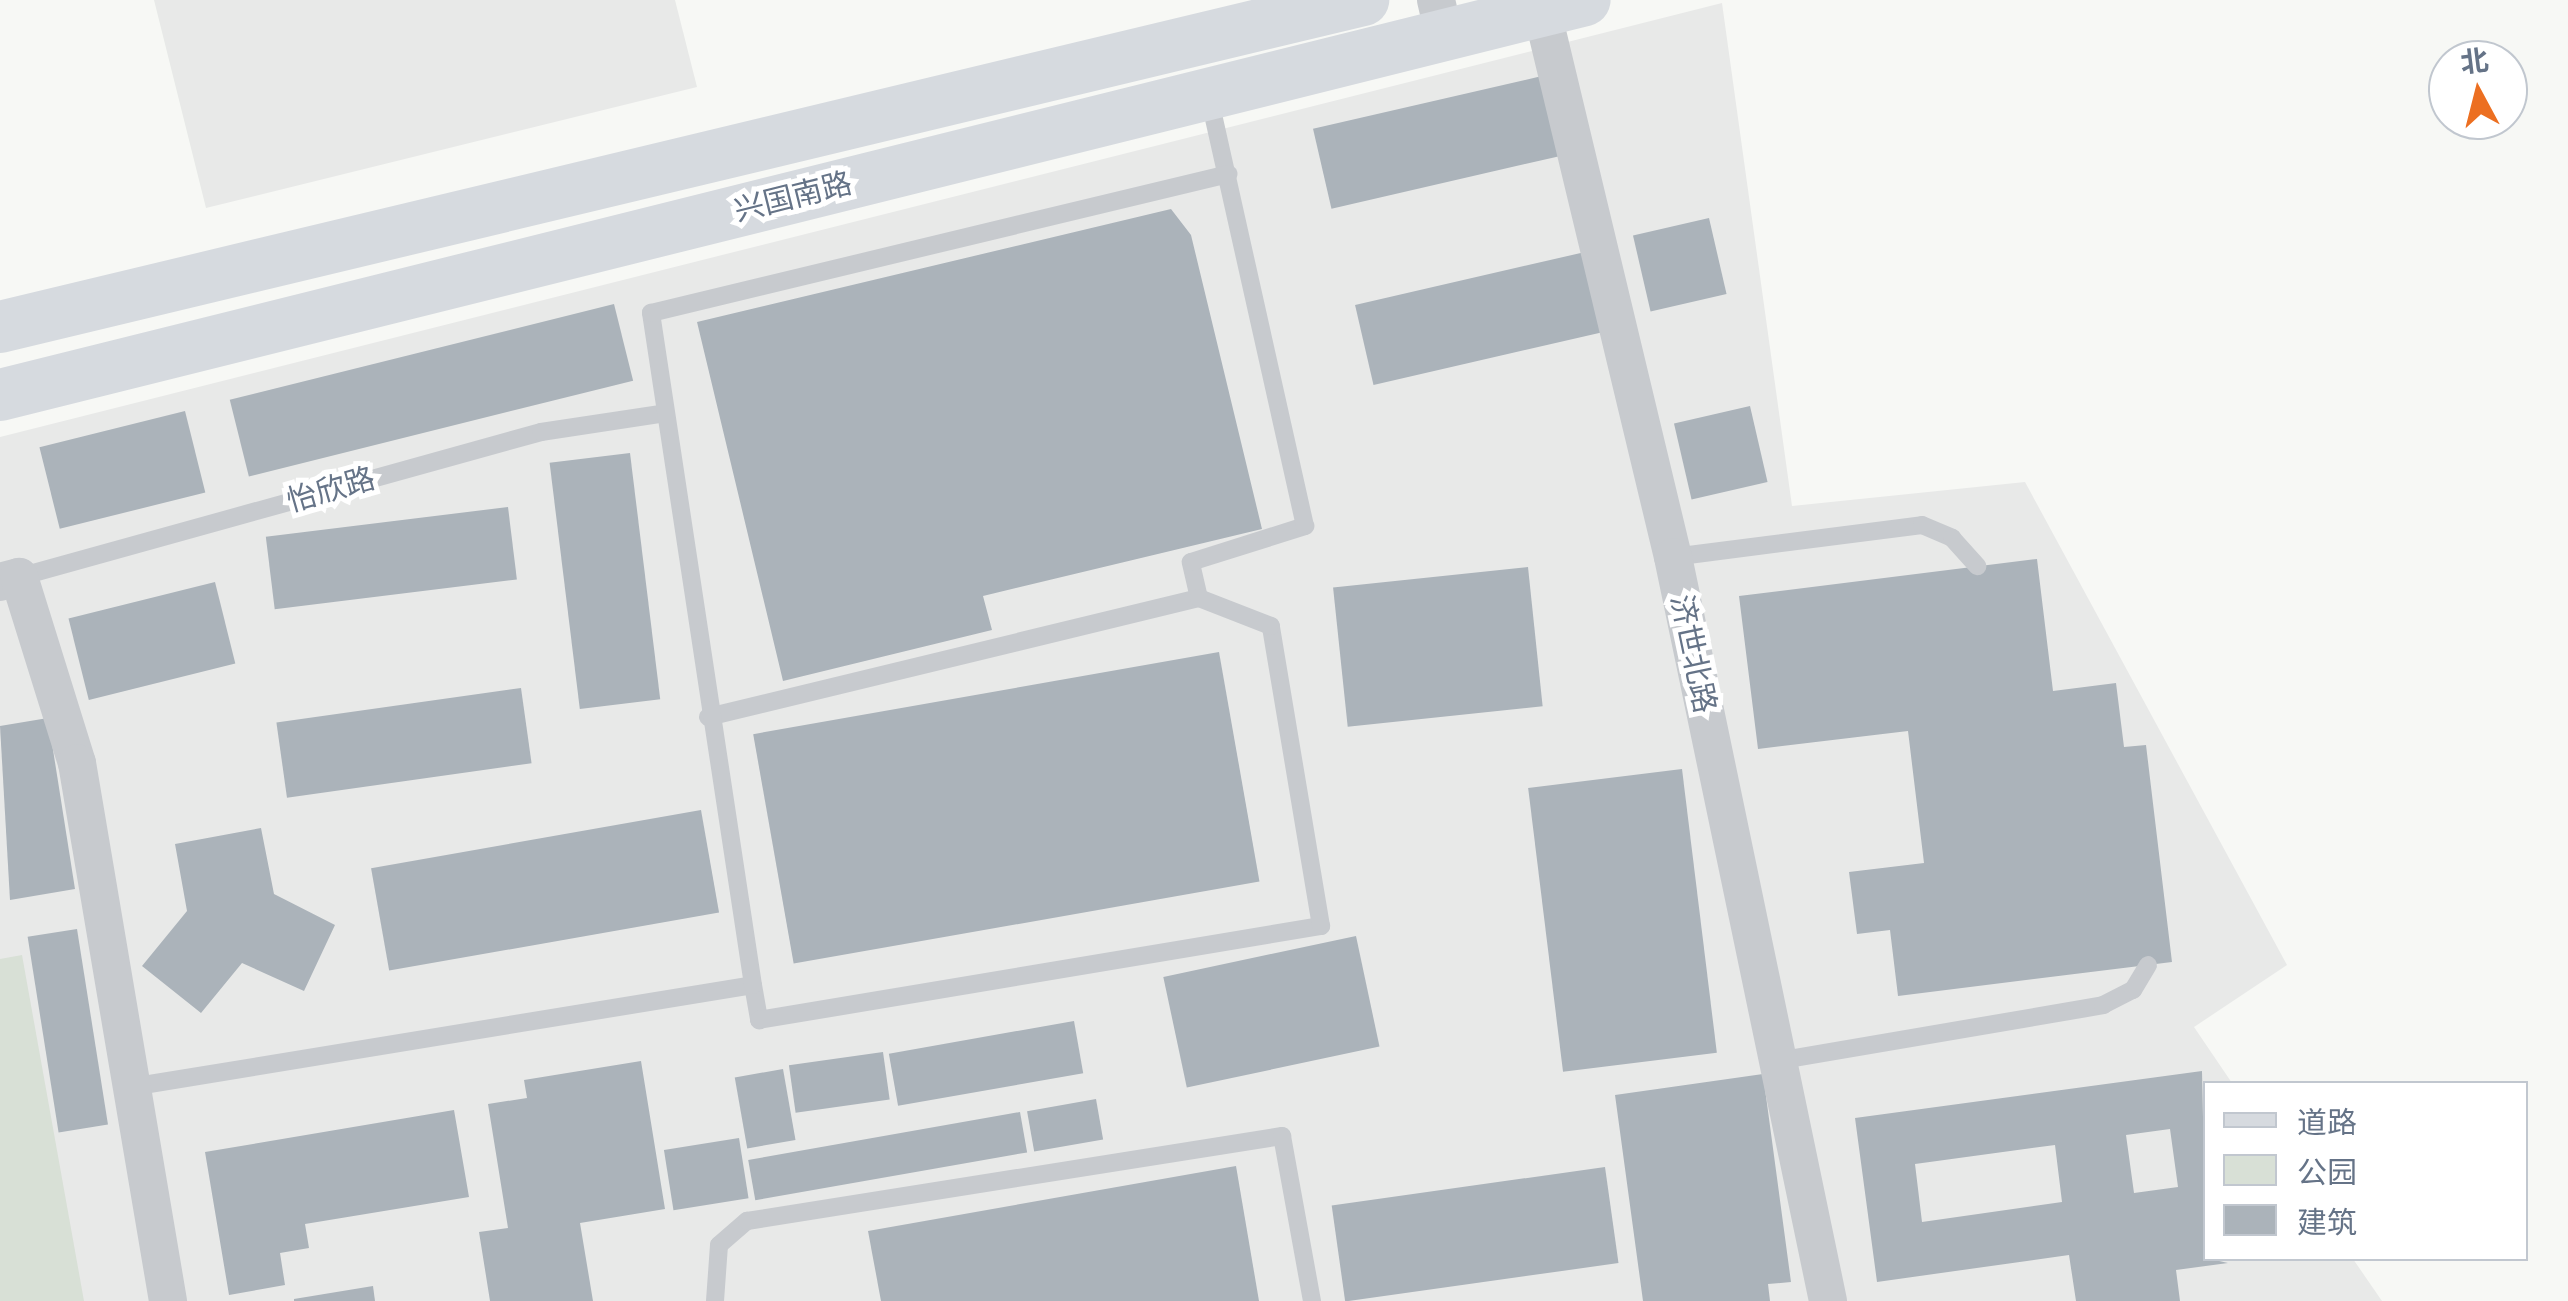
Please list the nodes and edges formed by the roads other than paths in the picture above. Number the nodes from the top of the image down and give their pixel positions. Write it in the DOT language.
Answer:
graph roads {
  1 [pos="1363,0"];
  2 [pos="1564,5"];
  3 [pos="1440,18"];
  4 [pos="1209,94"];
  5 [pos="1228,174"];
  6 [pos="0,326"];
  7 [pos="0,395"];
  8 [pos="666,412"];
  9 [pos="1673,556"];
  10 [pos="1978,566"];
  11 [pos="10,580"];
  12 [pos="1200,598"];
  13 [pos="708,716"];
  14 [pos="2148,965"];
  15 [pos="752,984"];
  16 [pos="1777,1061"];
  17 [pos="131,1087"];
  18 [pos="168,1301"];
  19 [pos="715,1301"];
  20 [pos="1312,1301"];
  21 [pos="1828,1301"];
  1 -- 6 [label="main road, 兴国南路"];
  2 -- 3 [label="main road, 兴国南路"];
  2 -- 9 [label="street, 济世北路"];
  3 -- 4 [label="main road, 兴国南路"];
  4 -- 5 [label="lane"];
  4 -- 7 [label="main road, 兴国南路"];
  5 -- 8 [label="lane"];
  5 -- 12 [label="lane"];
  8 -- 11 [label="lane, 怡欣路"];
  8 -- 13 [label="lane"];
  9 -- 10 [label="lane"];
  9 -- 16 [label="street, 济世北路"];
  11 -- 17 [label="street"];
  12 -- 13 [label="lane"];
  12 -- 15 [label="lane"];
  13 -- 15 [label="lane"];
  14 -- 16 [label="lane"];
  15 -- 17 [label="lane"];
  16 -- 21 [label="street, 济世北路"];
  17 -- 18 [label="street"];
  19 -- 20 [label="lane"];
}
